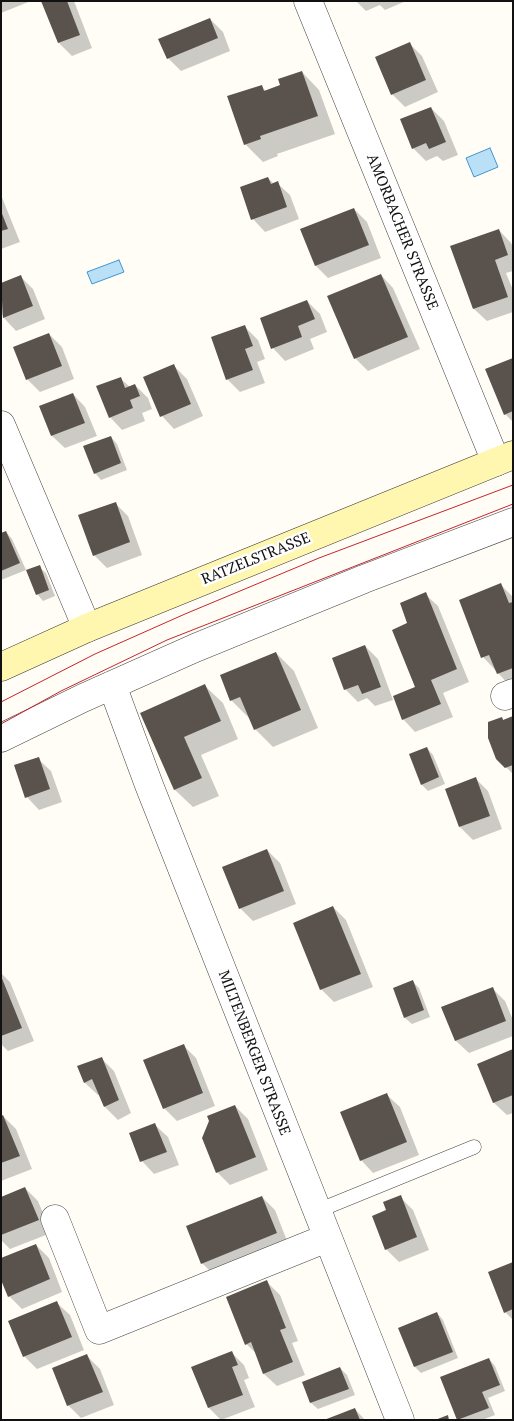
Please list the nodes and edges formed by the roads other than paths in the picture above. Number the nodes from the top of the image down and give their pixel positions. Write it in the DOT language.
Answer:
graph roads {
  1 [pos="308,1"];
  2 [pos="1,424"];
  3 [pos="504,458"];
  4 [pos="513,522"];
  5 [pos="87,628"];
  6 [pos="1,667"];
  7 [pos="112,685"];
  8 [pos="1,738"];
  9 [pos="474,1147"];
  10 [pos="317,1211"];
  11 [pos="55,1219"];
  12 [pos="327,1238"];
  13 [pos="400,1420"];
  1 -- 3 [label="street, AMORBACHER STRASSE"];
  2 -- 5 [label="street"];
  3 -- 5 [label="main road, RATZELSTRASSE"];
  4 -- 7 [label="street"];
  5 -- 6 [label="main road, RATZELSTRASSE"];
  7 -- 8 [label="street"];
  7 -- 10 [label="street, MILTENBERGER STRASSE"];
  9 -- 10 [label="lane"];
  10 -- 12 [label="street, MILTENBERGER STRASSE"];
  11 -- 12 [label="street"];
  12 -- 13 [label="street, MILTENBERGER STRASSE"];
}
